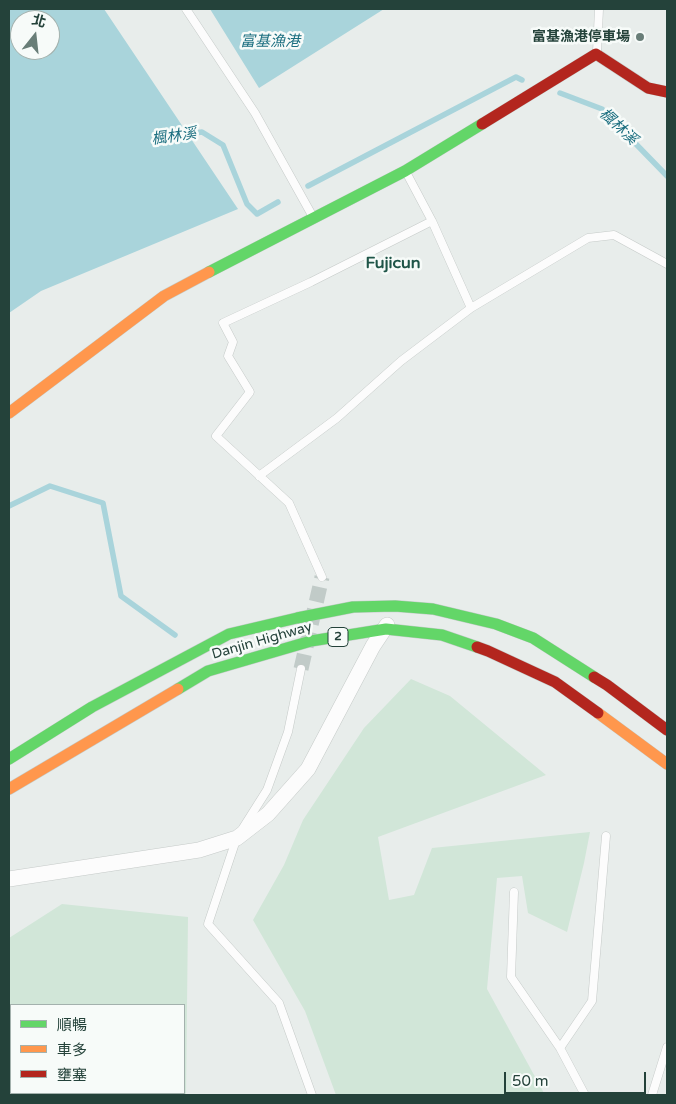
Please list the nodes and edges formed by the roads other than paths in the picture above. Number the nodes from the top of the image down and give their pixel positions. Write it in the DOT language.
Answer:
graph roads {
  1 [pos="186,9"];
  2 [pos="600,9"];
  3 [pos="596,54"];
  4 [pos="667,92"];
  5 [pos="405,171"];
  6 [pos="314,219"];
  7 [pos="432,221"];
  8 [pos="667,264"];
  9 [pos="471,308"];
  10 [pos="9,413"];
  11 [pos="259,476"];
  12 [pos="322,577"];
  13 [pos="395,606"];
  14 [pos="386,629"];
  15 [pos="301,669"];
  16 [pos="667,730"];
  17 [pos="9,758"];
  18 [pos="667,764"];
  19 [pos="9,789"];
  20 [pos="606,836"];
  21 [pos="237,838"];
  22 [pos="9,879"];
  23 [pos="514,892"];
  24 [pos="667,1047"];
  25 [pos="560,1048"];
  26 [pos="312,1095"];
  27 [pos="585,1095"];
  28 [pos="652,1095"];
  1 -- 6 [label="lane"];
  2 -- 3 [label="lane"];
  3 -- 4 [label="main road"];
  3 -- 5 [label="main road"];
  5 -- 6 [label="main road"];
  5 -- 7 [label="lane"];
  6 -- 10 [label="main road"];
  7 -- 9 [label="lane"];
  7 -- 11 [label="lane"];
  8 -- 9 [label="lane"];
  9 -- 11 [label="lane"];
  11 -- 12 [label="lane"];
  13 -- 14 [label="street"];
  13 -- 16 [label="main road, Danjin Highway / 2"];
  13 -- 17 [label="main road, Danjin Highway / 2"];
  14 -- 18 [label="main road, Danjin Highway / 2"];
  14 -- 19 [label="main road, Danjin Highway / 2"];
  14 -- 21 [label="street"];
  15 -- 21 [label="lane"];
  20 -- 25 [label="lane"];
  21 -- 22 [label="street"];
  21 -- 26 [label="lane"];
  23 -- 25 [label="lane"];
  24 -- 28 [label="lane"];
  25 -- 27 [label="lane"];
}
